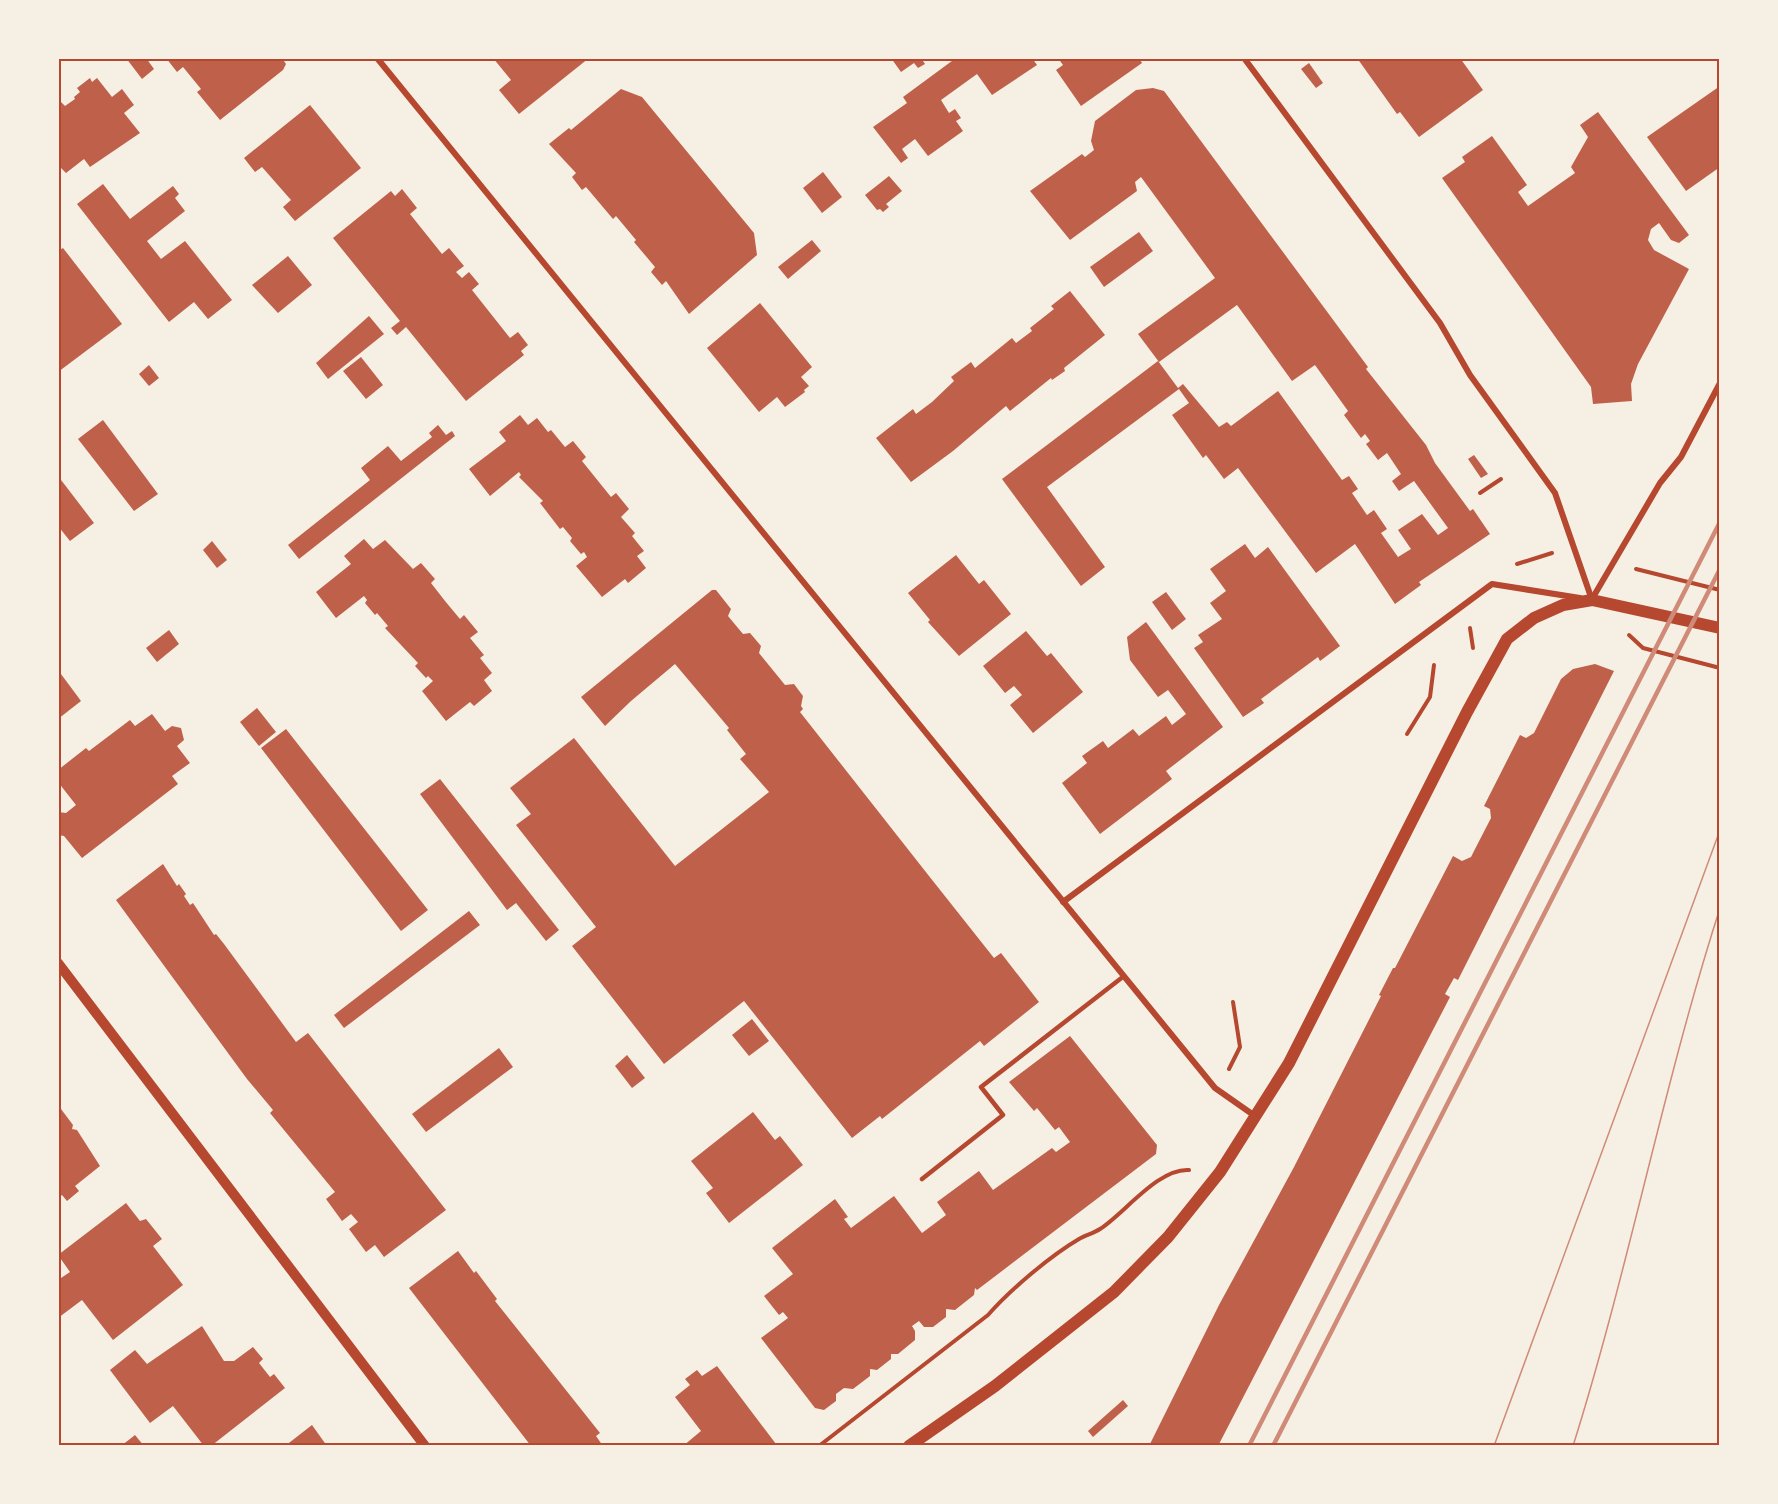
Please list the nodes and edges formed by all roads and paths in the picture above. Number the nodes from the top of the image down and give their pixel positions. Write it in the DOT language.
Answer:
graph roads {
  1 [pos="377,58"];
  2 [pos="1244,58"];
  3 [pos="1719,383"];
  4 [pos="1501,479"];
  5 [pos="1480,492"];
  6 [pos="1654,573"];
  7 [pos="1719,590"];
  8 [pos="1592,600"];
  9 [pos="1719,628"];
  10 [pos="1642,648"];
  11 [pos="1434,665"];
  12 [pos="1719,668"];
  13 [pos="1407,734"];
  14 [pos="1063,902"];
  15 [pos="58,963"];
  16 [pos="1124,976"];
  17 [pos="1233,1002"];
  18 [pos="1229,1069"];
  19 [pos="1255,1116"];
  20 [pos="1220,1172"];
  21 [pos="922,1179"];
  22 [pos="425,1446"];
  23 [pos="819,1446"];
  24 [pos="909,1446"];
  1 -- 14 [label="street"];
  2 -- 8 [label="street"];
  3 -- 8 [label="street"];
  4 -- 5 [label="path"];
  6 -- 7 [label="path"];
  8 -- 9 [label="main road"];
  8 -- 14 [label="street"];
  8 -- 19 [label="main road"];
  10 -- 12 [label="path"];
  11 -- 13 [label="path"];
  14 -- 16 [label="street"];
  15 -- 22 [label="street"];
  16 -- 19 [label="street"];
  16 -- 21 [label="lane"];
  17 -- 18 [label="path"];
  19 -- 20 [label="main road"];
  20 -- 23 [label="path"];
  20 -- 24 [label="main road"];
}
